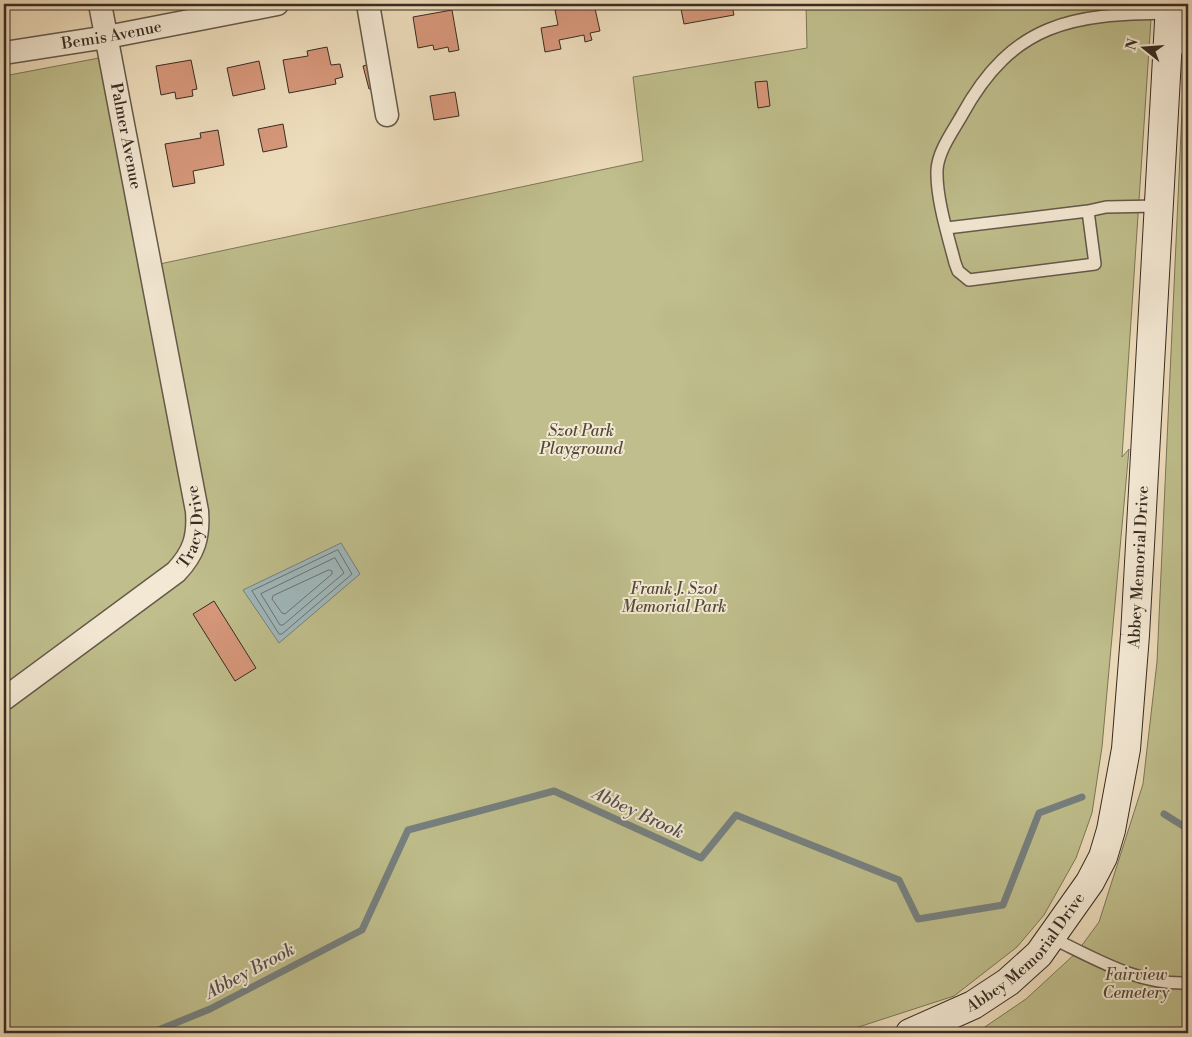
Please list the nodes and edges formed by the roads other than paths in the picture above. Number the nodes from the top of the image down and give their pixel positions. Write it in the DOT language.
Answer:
graph roads {
  1 [pos="100,4"];
  2 [pos="276,4"];
  3 [pos="368,4"];
  4 [pos="1170,8"];
  5 [pos="107,36"];
  6 [pos="1178,49"];
  7 [pos="4,52"];
  8 [pos="387,114"];
  9 [pos="1158,206"];
  10 [pos="1088,211"];
  11 [pos="947,228"];
  12 [pos="152,268"];
  13 [pos="4,699"];
  14 [pos="1052,938"];
  15 [pos="1188,983"];
  16 [pos="910,1033"];
  1 -- 5 [label="street, Palmer Avenue"];
  2 -- 5 [label="street, Bemis Avenue"];
  3 -- 8 [label="street"];
  4 -- 6 [label="main road, Abbey Memorial Drive"];
  4 -- 11 [label="lane"];
  5 -- 7 [label="street, Bemis Avenue"];
  5 -- 12 [label="street, Palmer Avenue"];
  6 -- 9 [label="main road, Abbey Memorial Drive"];
  9 -- 10 [label="lane"];
  9 -- 14 [label="main road, Abbey Memorial Drive"];
  10 -- 11 [label="lane"];
  10 -- 11 [label="lane"];
  12 -- 13 [label="street, Tracy Drive"];
  14 -- 15 [label="lane"];
  14 -- 16 [label="main road, Abbey Memorial Drive"];
}
